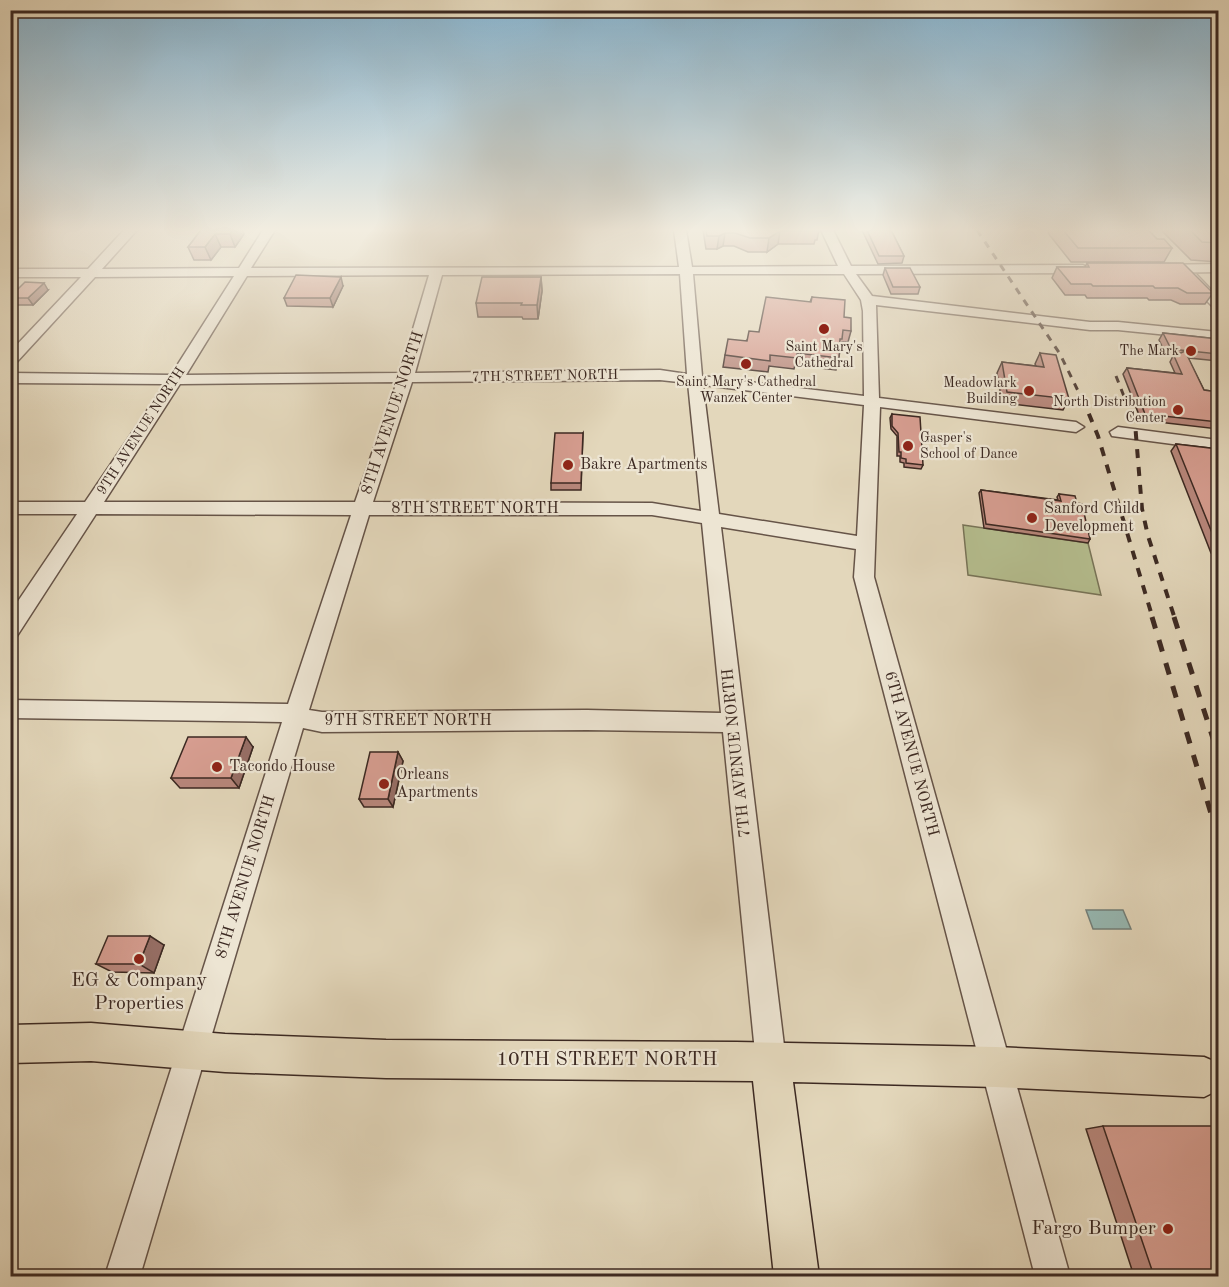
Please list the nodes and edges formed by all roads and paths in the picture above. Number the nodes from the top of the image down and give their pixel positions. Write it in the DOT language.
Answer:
graph roads {
  1 [pos="77,290"];
  2 [pos="231,290"];
  3 [pos="431,290"];
  4 [pos="688,290"];
  5 [pos="861,290"];
  6 [pos="1204,290"];
  7 [pos="868,300"];
  8 [pos="1218,304"];
  9 [pos="1218,336"];
  10 [pos="10,361"];
  11 [pos="406,377"];
  12 [pos="10,378"];
  13 [pos="695,378"];
  14 [pos="176,379"];
  15 [pos="873,401"];
  16 [pos="1076,428"];
  17 [pos="1118,432"];
  18 [pos="1218,445"];
  19 [pos="10,508"];
  20 [pos="91,508"];
  21 [pos="362,509"];
  22 [pos="712,518"];
  23 [pos="865,544"];
  24 [pos="10,630"];
  25 [pos="10,709"];
  26 [pos="295,717"];
  27 [pos="734,723"];
  28 [pos="10,1044"];
  29 [pos="193,1050"];
  30 [pos="771,1062"];
  31 [pos="996,1067"];
  32 [pos="1204,1077"];
  33 [pos="122,1276"];
  34 [pos="796,1276"];
  35 [pos="1053,1276"];
  1 -- 10 [label="street"];
  2 -- 14 [label="street, 9TH AVENUE NORTH"];
  3 -- 11 [label="street, 8TH AVENUE NORTH"];
  4 -- 13 [label="street, 7TH AVENUE NORTH"];
  5 -- 7 [label="street, 6TH AVENUE NORTH"];
  6 -- 8 [label="street"];
  7 -- 9 [label="street"];
  7 -- 15 [label="street, 6TH AVENUE NORTH"];
  11 -- 13 [label="street, 7TH STREET NORTH"];
  11 -- 14 [label="street, 7TH STREET NORTH"];
  11 -- 21 [label="street, 8TH AVENUE NORTH"];
  12 -- 14 [label="street, 7TH STREET NORTH"];
  13 -- 15 [label="street, 7TH STREET NORTH"];
  13 -- 22 [label="street, 7TH AVENUE NORTH"];
  14 -- 20 [label="street, 9TH AVENUE NORTH"];
  15 -- 16 [label="street, 7TH STREET NORTH"];
  15 -- 23 [label="street, 6TH AVENUE NORTH"];
  17 -- 18 [label="street"];
  19 -- 20 [label="street, 8TH STREET NORTH"];
  20 -- 21 [label="street, 8TH STREET NORTH"];
  20 -- 24 [label="street, 9TH AVENUE NORTH"];
  21 -- 22 [label="street, 8TH STREET NORTH"];
  21 -- 26 [label="street, 8TH AVENUE NORTH"];
  22 -- 23 [label="street, 8TH STREET NORTH"];
  22 -- 27 [label="street, 7TH AVENUE NORTH"];
  23 -- 31 [label="street, 6TH AVENUE NORTH"];
  25 -- 26 [label="street, 9TH STREET NORTH"];
  26 -- 27 [label="street, 9TH STREET NORTH"];
  26 -- 29 [label="street, 8TH AVENUE NORTH"];
  27 -- 30 [label="street, 7TH AVENUE NORTH"];
  28 -- 29 [label="main road, 10TH STREET NORTH"];
  29 -- 30 [label="main road, 10TH STREET NORTH"];
  29 -- 33 [label="street, 8TH AVENUE NORTH"];
  30 -- 31 [label="main road, 10TH STREET NORTH"];
  30 -- 34 [label="main road, 7TH AVENUE NORTH"];
  31 -- 32 [label="main road, 10TH STREET NORTH"];
  31 -- 35 [label="street, 6TH AVENUE NORTH"];
}
